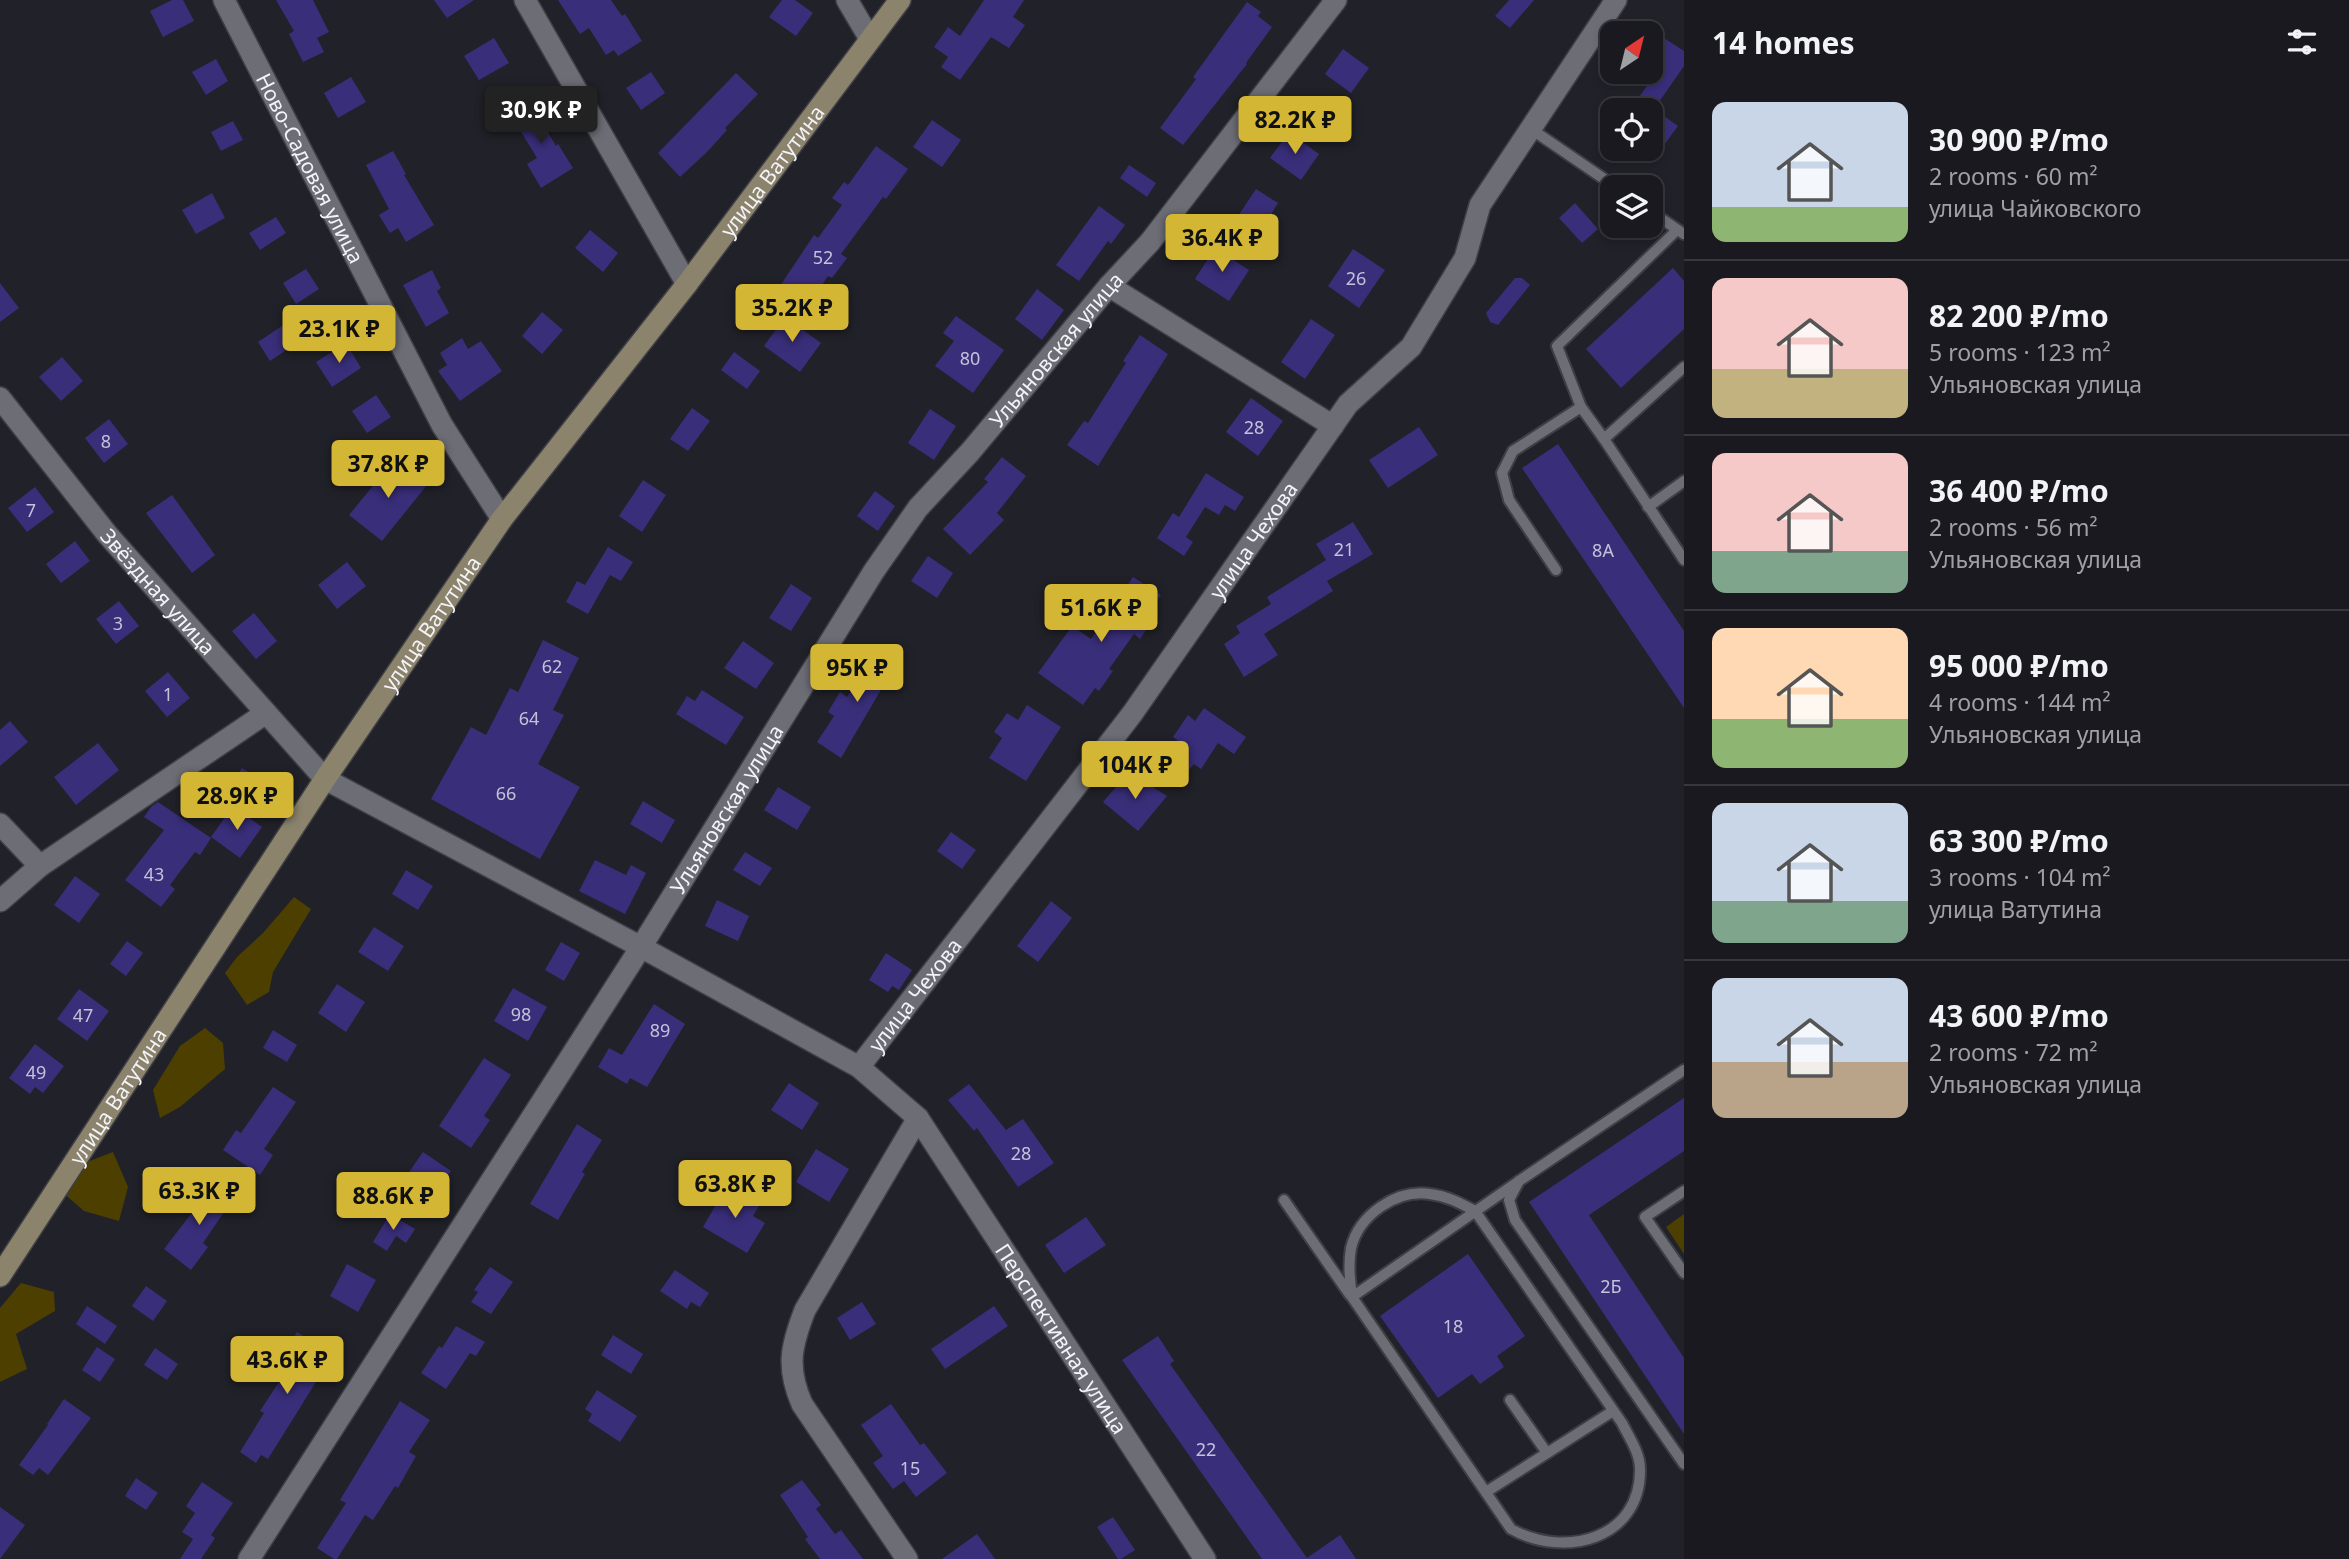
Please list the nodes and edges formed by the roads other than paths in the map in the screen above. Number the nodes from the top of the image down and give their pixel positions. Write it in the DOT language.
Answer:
graph roads {
  1 [pos="223,0"];
  2 [pos="525,0"];
  3 [pos="847,0"];
  4 [pos="900,0"];
  5 [pos="1336,0"];
  6 [pos="1616,0"];
  7 [pos="870,39"];
  8 [pos="1531,129"];
  9 [pos="1600,176"];
  10 [pos="1663,220"];
  11 [pos="1681,232"];
  12 [pos="687,284"];
  13 [pos="1109,286"];
  14 [pos="1684,368"];
  15 [pos="0,398"];
  16 [pos="1581,407"];
  17 [pos="1333,426"];
  18 [pos="1604,439"];
  19 [pos="1684,481"];
  20 [pos="1647,507"];
  21 [pos="502,519"];
  22 [pos="1684,560"];
  23 [pos="1556,570"];
  24 [pos="266,713"];
  25 [pos="325,779"];
  26 [pos="0,824"];
  27 [pos="40,866"];
  28 [pos="0,901"];
  29 [pos="641,947"];
  30 [pos="859,1067"];
  31 [pos="1684,1070"];
  32 [pos="918,1118"];
  33 [pos="1519,1181"];
  34 [pos="1684,1191"];
  35 [pos="1284,1200"];
  36 [pos="1475,1211"];
  37 [pos="1684,1273"];
  38 [pos="0,1276"];
  39 [pos="1352,1297"];
  40 [pos="1510,1400"];
  41 [pos="1613,1411"];
  42 [pos="1547,1453"];
  43 [pos="1684,1464"];
  44 [pos="1486,1492"];
  45 [pos="249,1559"];
  46 [pos="907,1559"];
  47 [pos="1205,1559"];
  1 -- 21 [label="street, Ново-Садовая улица"];
  2 -- 12 [label="street"];
  3 -- 7 [label="street"];
  4 -- 7 [label="main road, улица Ватутина"];
  5 -- 13 [label="street, Ульяновская улица"];
  6 -- 8 [label="street, улица Чехова"];
  7 -- 12 [label="main road, улица Ватутина"];
  8 -- 9 [label="lane"];
  8 -- 17 [label="street, улица Чехова"];
  10 -- 11 [label="lane"];
  11 -- 16 [label="lane"];
  12 -- 21 [label="main road, улица Ватутина"];
  13 -- 17 [label="street"];
  13 -- 29 [label="street, Ульяновская улица"];
  14 -- 18 [label="lane"];
  15 -- 24 [label="street, Звёздная улица"];
  16 -- 18 [label="lane"];
  16 -- 23 [label="lane"];
  17 -- 30 [label="street, улица Чехова"];
  18 -- 20 [label="lane"];
  19 -- 20 [label="lane"];
  20 -- 22 [label="lane"];
  21 -- 25 [label="main road, улица Ватутина"];
  24 -- 25 [label="street, Звёздная улица"];
  24 -- 27 [label="street"];
  25 -- 29 [label="street, Перспективная улица"];
  25 -- 38 [label="main road, улица Ватутина"];
  26 -- 27 [label="street"];
  27 -- 28 [label="street"];
  29 -- 30 [label="street, Перспективная улица"];
  29 -- 45 [label="street, Ульяновская улица"];
  30 -- 32 [label="street, Перспективная улица"];
  31 -- 33 [label="lane"];
  32 -- 46 [label="street"];
  32 -- 47 [label="street, Перспективная улица"];
  33 -- 36 [label="lane"];
  33 -- 43 [label="lane"];
  34 -- 37 [label="lane"];
  35 -- 39 [label="lane"];
  36 -- 39 [label="lane"];
  36 -- 39 [label="lane"];
  36 -- 41 [label="lane"];
  39 -- 44 [label="lane"];
  40 -- 42 [label="lane"];
  41 -- 42 [label="lane"];
  41 -- 44 [label="lane"];
  42 -- 44 [label="lane"];
}
